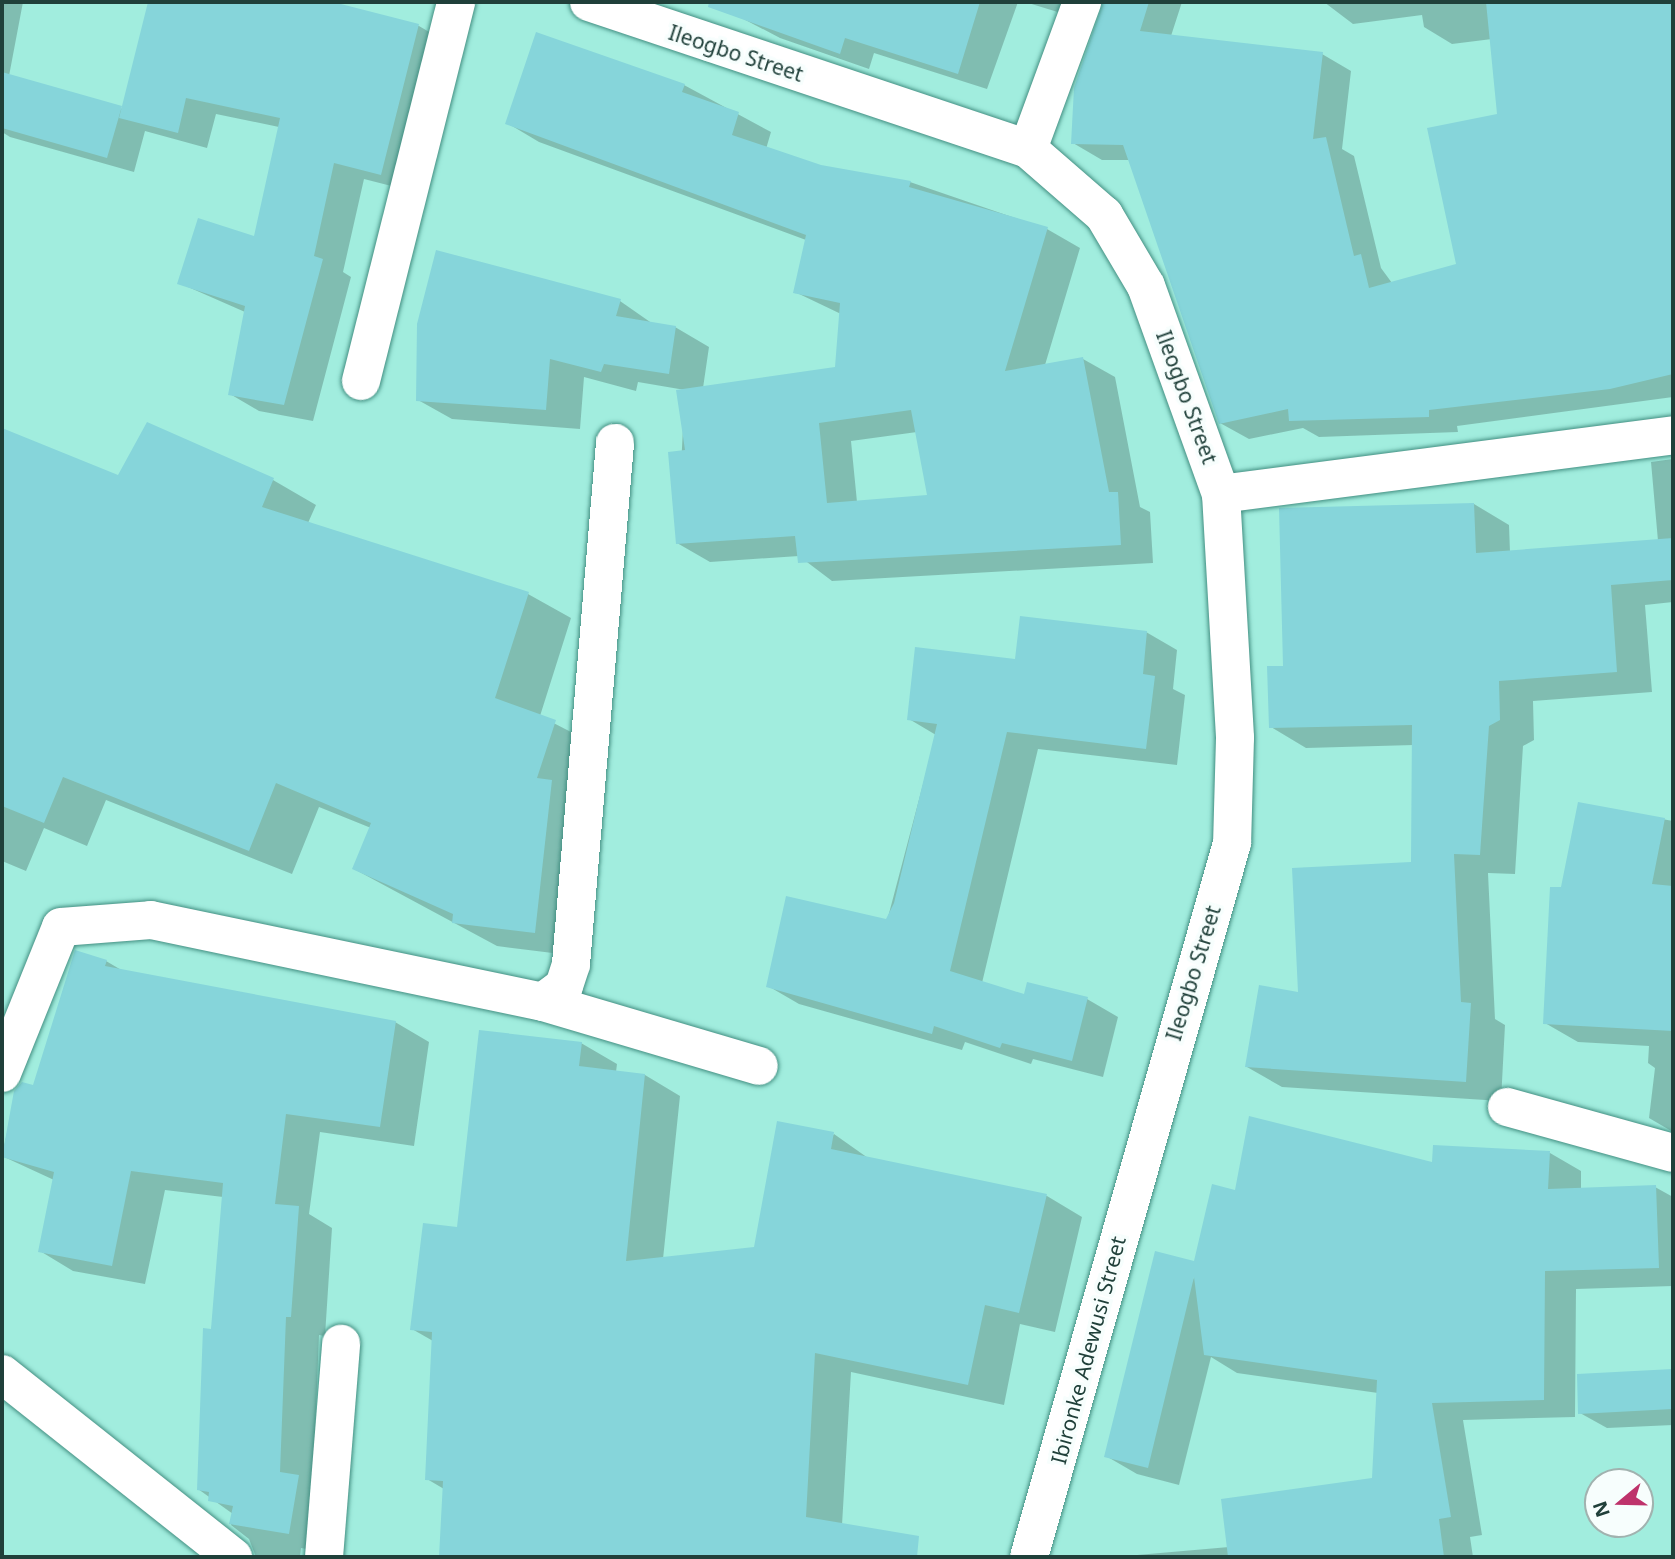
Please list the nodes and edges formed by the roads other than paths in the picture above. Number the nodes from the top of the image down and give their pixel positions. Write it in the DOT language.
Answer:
graph roads {
  1 [pos="456,2"];
  2 [pos="589,2"];
  3 [pos="1082,2"];
  4 [pos="1028,149"];
  5 [pos="360,381"];
  6 [pos="1673,435"];
  7 [pos="615,443"];
  8 [pos="1221,494"];
  9 [pos="543,1002"];
  10 [pos="759,1066"];
  11 [pos="2,1073"];
  12 [pos="1507,1107"];
  13 [pos="1143,1142"];
  14 [pos="1673,1153"];
  15 [pos="341,1344"];
  16 [pos="2,1374"];
  17 [pos="233,1557"];
  18 [pos="324,1557"];
  19 [pos="1029,1557"];
  1 -- 5 [label="street"];
  2 -- 4 [label="street, Ileogbo Street"];
  3 -- 4 [label="street"];
  4 -- 8 [label="street, Ileogbo Street"];
  6 -- 8 [label="street"];
  7 -- 9 [label="street"];
  8 -- 13 [label="street, Ileogbo Street"];
  9 -- 10 [label="street"];
  9 -- 11 [label="street"];
  12 -- 14 [label="street"];
  13 -- 19 [label="street, Ibironke Adewusi Street"];
  15 -- 18 [label="street"];
  16 -- 17 [label="street"];
}
